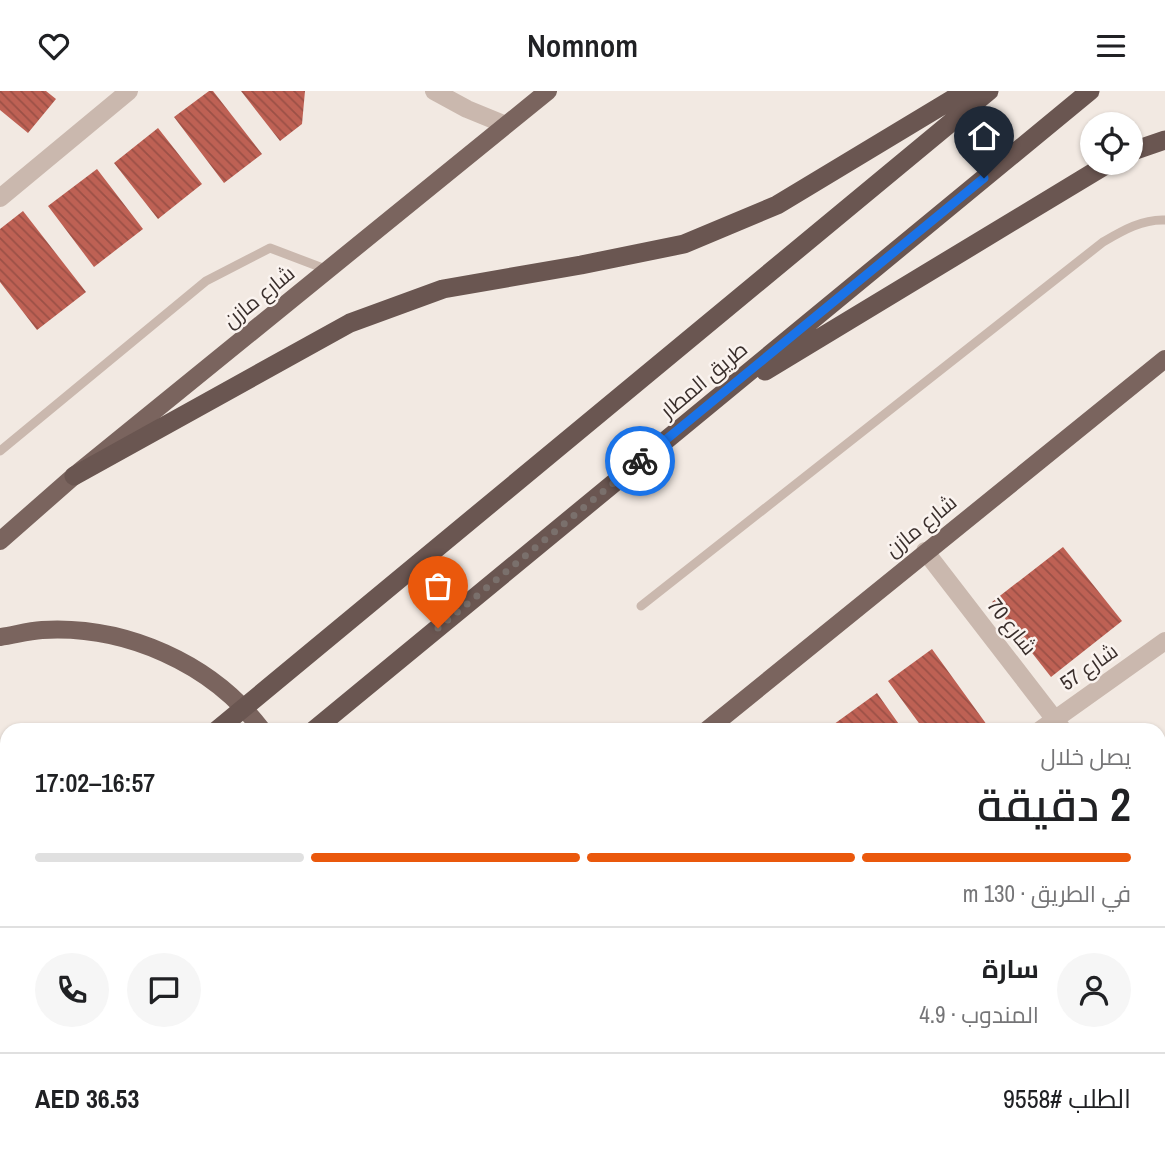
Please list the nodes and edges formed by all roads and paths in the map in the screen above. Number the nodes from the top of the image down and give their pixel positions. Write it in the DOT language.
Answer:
graph roads {
  1 [pos="129,91"];
  2 [pos="434,91"];
  3 [pos="548,91"];
  4 [pos="966,91"];
  5 [pos="989,91"];
  6 [pos="1090,91"];
  7 [pos="506,125"];
  8 [pos="1165,140"];
  9 [pos="1143,148"];
  10 [pos="1089,175"];
  11 [pos="0,198"];
  12 [pos="1165,220"];
  13 [pos="328,270"];
  14 [pos="1165,359"];
  15 [pos="708,406"];
  16 [pos="0,451"];
  17 [pos="74,476"];
  18 [pos="0,541"];
  19 [pos="925,551"];
  20 [pos="641,606"];
  21 [pos="0,637"];
  22 [pos="1165,642"];
  23 [pos="225,723"];
  24 [pos="257,723"];
  25 [pos="323,723"];
  26 [pos="716,723"];
  27 [pos="1050,723"];
  28 [pos="1056,723"];
  1 -- 11 [label="street"];
  2 -- 7 [label="street"];
  3 -- 7 [label="main road, شارع مازن"];
  4 -- 17 [label="highway"];
  5 -- 23 [label="highway, طريق المطار"];
  6 -- 15 [label="highway, طريق المطار"];
  7 -- 13 [label="main road, شارع مازن"];
  8 -- 9 [label="highway"];
  10 -- 15 [label="highway"];
  12 -- 20 [label="lane"];
  13 -- 16 [label="lane"];
  13 -- 17 [label="main road, شارع مازن"];
  14 -- 19 [label="main road, شارع مازن"];
  15 -- 25 [label="highway, طريق المطار"];
  17 -- 18 [label="main road, شارع مازن"];
  19 -- 26 [label="main road, شارع مازن"];
  19 -- 27 [label="street, شارع 70"];
  21 -- 24 [label="main road"];
  22 -- 28 [label="street, شارع 57"];
}
